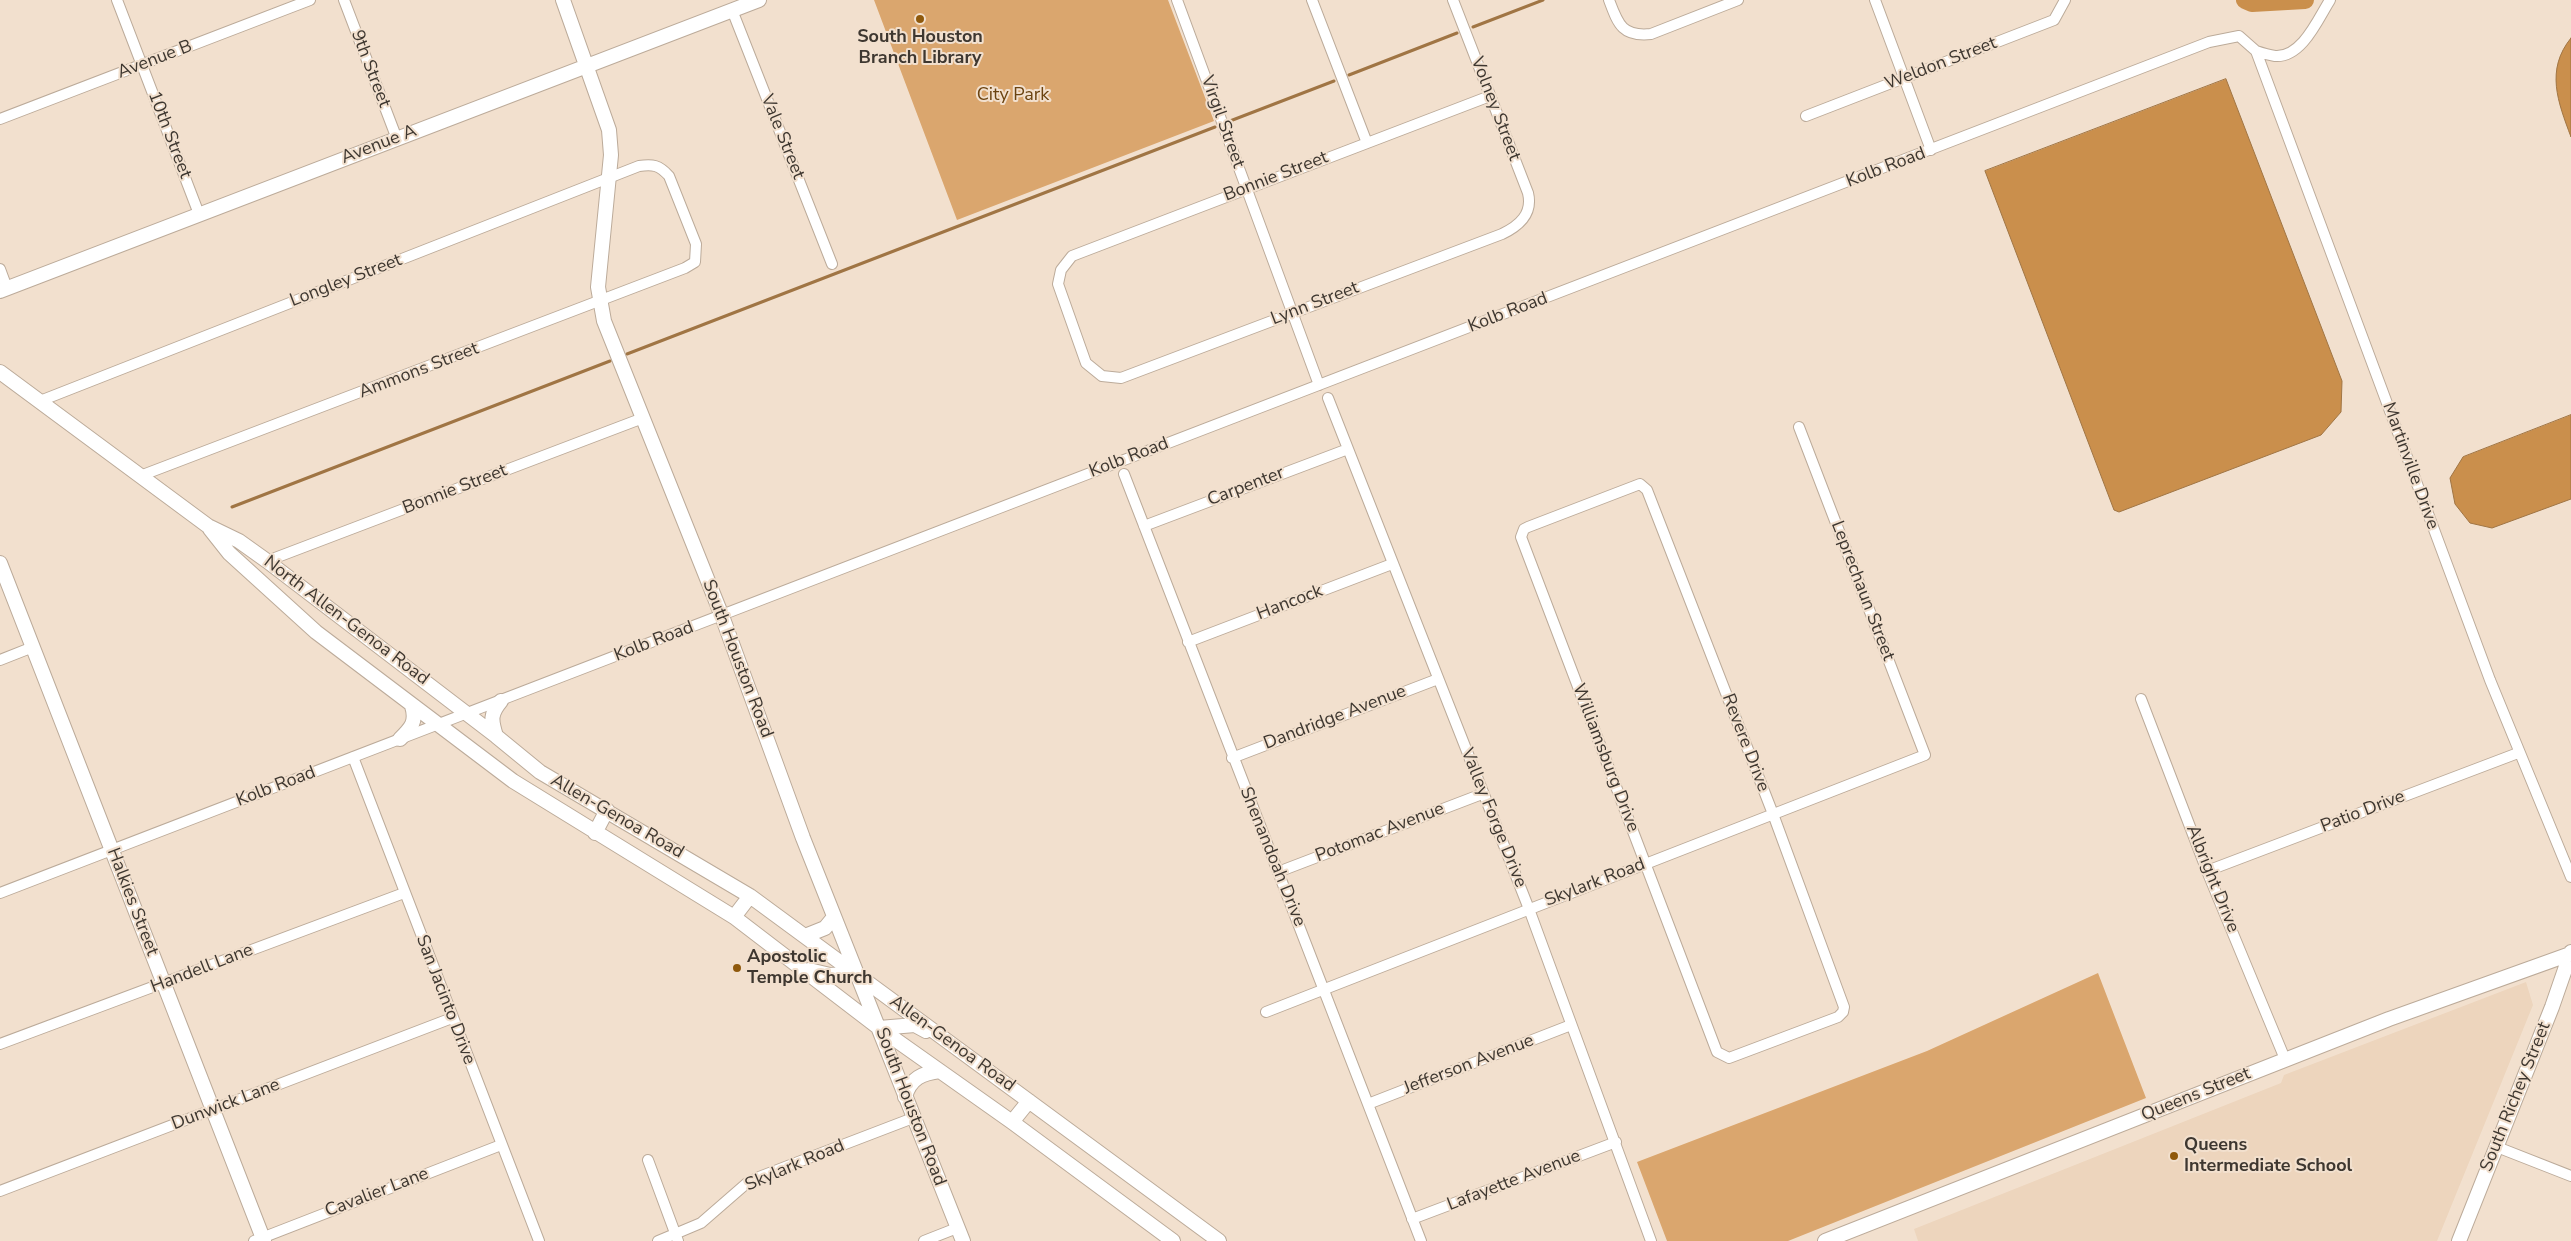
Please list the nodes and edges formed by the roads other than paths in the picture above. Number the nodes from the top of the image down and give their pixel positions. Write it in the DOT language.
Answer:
graph roads {
  1 [pos="118,0"];
  2 [pos="310,0"];
  3 [pos="344,0"];
  4 [pos="563,0"];
  5 [pos="759,0"];
  6 [pos="1177,0"];
  7 [pos="1312,0"];
  8 [pos="1453,0"];
  9 [pos="1609,0"];
  10 [pos="1738,0"];
  11 [pos="1875,0"];
  12 [pos="2065,0"];
  13 [pos="2330,0"];
  14 [pos="732,10"];
  15 [pos="2256,51"];
  16 [pos="142,64"];
  17 [pos="587,66"];
  18 [pos="1905,79"];
  19 [pos="1490,96"];
  20 [pos="1806,116"];
  21 [pos="0,119"];
  22 [pos="397,139"];
  23 [pos="1367,143"];
  24 [pos="1931,150"];
  25 [pos="609,178"];
  26 [pos="1246,188"];
  27 [pos="199,214"];
  28 [pos="1524,218"];
  29 [pos="695,262"];
  30 [pos="832,264"];
  31 [pos="0,269"];
  32 [pos="4,289"];
  33 [pos="600,302"];
  34 [pos="1292,313"];
  35 [pos="0,372"];
  36 [pos="1102,376"];
  37 [pos="1319,385"];
  38 [pos="1328,398"];
  39 [pos="40,401"];
  40 [pos="643,418"];
  41 [pos="1799,427"];
  42 [pos="1348,449"];
  43 [pos="1124,474"];
  44 [pos="140,476"];
  45 [pos="1574,509"];
  46 [pos="208,526"];
  47 [pos="1144,526"];
  48 [pos="267,561"];
  49 [pos="0,563"];
  50 [pos="1392,564"];
  51 [pos="722,616"];
  52 [pos="1188,642"];
  53 [pos="33,647"];
  54 [pos="0,660"];
  55 [pos="1438,679"];
  56 [pos="2141,699"];
  57 [pos="501,701"];
  58 [pos="412,706"];
  59 [pos="467,714"];
  60 [pos="479,723"];
  61 [pos="439,724"];
  62 [pos="451,734"];
  63 [pos="496,736"];
  64 [pos="400,739"];
  65 [pos="2518,753"];
  66 [pos="1925,755"];
  67 [pos="353,757"];
  68 [pos="1232,758"];
  69 [pos="1482,794"];
  70 [pos="607,810"];
  71 [pos="1773,814"];
  72 [pos="594,833"];
  73 [pos="112,850"];
  74 [pos="1646,864"];
  75 [pos="2207,871"];
  76 [pos="1278,872"];
  77 [pos="2571,878"];
  78 [pos="0,893"];
  79 [pos="404,893"];
  80 [pos="750,896"];
  81 [pos="1529,909"];
  82 [pos="734,917"];
  83 [pos="834,917"];
  84 [pos="805,936"];
  85 [pos="2570,953"];
  86 [pos="799,966"];
  87 [pos="856,973"];
  88 [pos="164,984"];
  89 [pos="1324,989"];
  90 [pos="1266,1012"];
  91 [pos="452,1018"];
  92 [pos="1571,1025"];
  93 [pos="879,1028"];
  94 [pos="1785,1037"];
  95 [pos="942,1039"];
  96 [pos="0,1044"];
  97 [pos="2285,1059"];
  98 [pos="940,1071"];
  99 [pos="905,1097"];
  100 [pos="1029,1101"];
  101 [pos="1368,1104"];
  102 [pos="213,1110"];
  103 [pos="913,1118"];
  104 [pos="1012,1122"];
  105 [pos="1616,1142"];
  106 [pos="501,1145"];
  107 [pos="2497,1147"];
  108 [pos="648,1160"];
  109 [pos="2571,1176"];
  110 [pos="0,1191"];
  111 [pos="1412,1219"];
  112 [pos="960,1234"];
  113 [pos="677,1238"];
  114 [pos="260,1240"];
  115 [pos="539,1241"];
  116 [pos="658,1241"];
  117 [pos="924,1241"];
  118 [pos="1173,1241"];
  119 [pos="1219,1241"];
  120 [pos="1421,1241"];
  121 [pos="1652,1241"];
  122 [pos="1825,1241"];
  123 [pos="2459,1241"];
  1 -- 16 [label="street, 10th Street"];
  2 -- 16 [label="street, Avenue B"];
  3 -- 22 [label="street, 9th Street"];
  4 -- 17 [label="street, South Houston Road"];
  5 -- 14 [label="street, Avenue A"];
  6 -- 26 [label="street, Virgil Street"];
  7 -- 23 [label="street"];
  8 -- 19 [label="street, Volney Street"];
  9 -- 10 [label="street"];
  11 -- 18 [label="street"];
  12 -- 18 [label="street, Weldon Street"];
  13 -- 15 [label="street"];
  14 -- 17 [label="street, Avenue A"];
  14 -- 30 [label="street, Vale Street"];
  15 -- 24 [label="street, Kolb Road"];
  15 -- 65 [label="street, Martinville Drive"];
  16 -- 21 [label="street, Avenue B"];
  16 -- 27 [label="street, 10th Street"];
  17 -- 22 [label="street, Avenue A"];
  17 -- 25 [label="street, South Houston Road"];
  18 -- 20 [label="street, Weldon Street"];
  18 -- 24 [label="street"];
  19 -- 23 [label="street, Bonnie Street"];
  19 -- 28 [label="street, Volney Street"];
  22 -- 27 [label="street, Avenue A"];
  23 -- 26 [label="street, Bonnie Street"];
  24 -- 37 [label="street, Kolb Road"];
  25 -- 29 [label="street, Longley Street"];
  25 -- 33 [label="street, South Houston Road"];
  25 -- 39 [label="street, Longley Street"];
  26 -- 34 [label="street, Virgil Street"];
  26 -- 36 [label="street, Bonnie Street"];
  27 -- 32 [label="street, Avenue A"];
  28 -- 34 [label="street, Lynn Street"];
  29 -- 33 [label="street, Ammons Street"];
  31 -- 32 [label="street"];
  33 -- 40 [label="street, South Houston Road"];
  33 -- 44 [label="street, Ammons Street"];
  34 -- 36 [label="street, Lynn Street"];
  34 -- 37 [label="street, Virgil Street"];
  35 -- 39 [label="street, North Allen-Genoa Road"];
  37 -- 51 [label="street, Kolb Road"];
  38 -- 42 [label="street, Valley Forge Drive"];
  39 -- 44 [label="street, North Allen-Genoa Road"];
  40 -- 48 [label="street, Bonnie Street"];
  40 -- 51 [label="street, South Houston Road"];
  41 -- 66 [label="street, Leprechaun Street"];
  42 -- 47 [label="street, Carpenter"];
  42 -- 50 [label="street, Valley Forge Drive"];
  43 -- 47 [label="street, Shenandoah Drive"];
  44 -- 46 [label="street, North Allen-Genoa Road"];
  45 -- 71 [label="street, Revere Drive"];
  45 -- 74 [label="street, Williamsburg Drive"];
  46 -- 48 [label="street, North Allen-Genoa Road"];
  46 -- 58 [label="street, North Allen-Genoa Road"];
  47 -- 52 [label="street, Shenandoah Drive"];
  48 -- 59 [label="street, North Allen-Genoa Road"];
  49 -- 53 [label="street, Halkies Street"];
  50 -- 52 [label="street, Hancock"];
  50 -- 55 [label="street, Valley Forge Drive"];
  51 -- 57 [label="street, Kolb Road"];
  51 -- 83 [label="street, South Houston Road"];
  52 -- 68 [label="street, Shenandoah Drive"];
  53 -- 54 [label="street"];
  53 -- 73 [label="street, Halkies Street"];
  55 -- 68 [label="street, Dandridge Avenue"];
  55 -- 69 [label="street, Valley Forge Drive"];
  56 -- 75 [label="street, Albright Drive"];
  57 -- 59 [label="street, Kolb Road"];
  57 -- 63 [label="street"];
  58 -- 61 [label="street, North Allen-Genoa Road"];
  58 -- 64 [label="street"];
  59 -- 60 [label="street, North Allen-Genoa Road"];
  59 -- 61 [label="street, Kolb Road"];
  60 -- 63 [label="street, Allen-Genoa Road"];
  61 -- 62 [label="street, North Allen-Genoa Road"];
  61 -- 64 [label="street, Kolb Road"];
  62 -- 72 [label="street, Allen-Genoa Road"];
  63 -- 70 [label="street, Allen-Genoa Road"];
  64 -- 67 [label="street, Kolb Road"];
  65 -- 75 [label="street, Patio Drive"];
  65 -- 77 [label="street, Martinville Drive"];
  66 -- 71 [label="street, Skylark Road"];
  67 -- 73 [label="street, Kolb Road"];
  67 -- 79 [label="street, San Jacinto Drive"];
  68 -- 76 [label="street, Shenandoah Drive"];
  69 -- 76 [label="street, Potomac Avenue"];
  69 -- 81 [label="street, Valley Forge Drive"];
  70 -- 72 [label="street"];
  70 -- 80 [label="street, Allen-Genoa Road"];
  71 -- 74 [label="street, Skylark Road"];
  71 -- 94 [label="street, Revere Drive"];
  72 -- 82 [label="street, Allen-Genoa Road"];
  73 -- 78 [label="street, Kolb Road"];
  73 -- 88 [label="street, Halkies Street"];
  74 -- 81 [label="street, Skylark Road"];
  74 -- 94 [label="street, Williamsburg Drive"];
  75 -- 97 [label="street, Albright Drive"];
  76 -- 89 [label="street, Shenandoah Drive"];
  79 -- 88 [label="street, Handell Lane"];
  79 -- 91 [label="street, San Jacinto Drive"];
  80 -- 82 [label="street"];
  80 -- 84 [label="street, Allen-Genoa Road"];
  81 -- 89 [label="street, Skylark Road"];
  81 -- 92 [label="street, Valley Forge Drive"];
  82 -- 86 [label="street, Allen-Genoa Road"];
  83 -- 84 [label="street"];
  83 -- 87 [label="street, South Houston Road"];
  84 -- 87 [label="street, Allen-Genoa Road"];
  85 -- 97 [label="street, Queens Street"];
  85 -- 107 [label="street, South Richey Street"];
  86 -- 87 [label="street"];
  86 -- 93 [label="street, Allen-Genoa Road"];
  87 -- 93 [label="street, South Houston Road"];
  87 -- 95 [label="street, Allen-Genoa Road"];
  88 -- 96 [label="street, Handell Lane"];
  88 -- 102 [label="street, Halkies Street"];
  89 -- 90 [label="street, Skylark Road"];
  89 -- 101 [label="street, Shenandoah Drive"];
  91 -- 102 [label="street, Dunwick Lane"];
  91 -- 106 [label="street, San Jacinto Drive"];
  92 -- 101 [label="street, Jefferson Avenue"];
  92 -- 105 [label="street, Valley Forge Drive"];
  93 -- 95 [label="street"];
  93 -- 98 [label="street, Allen-Genoa Road"];
  93 -- 99 [label="street, South Houston Road"];
  95 -- 100 [label="street, Allen-Genoa Road"];
  97 -- 122 [label="street, Queens Street"];
  98 -- 99 [label="street"];
  98 -- 104 [label="street, Allen-Genoa Road"];
  99 -- 103 [label="street, South Houston Road"];
  100 -- 104 [label="street"];
  100 -- 119 [label="street, Allen-Genoa Road"];
  101 -- 111 [label="street, Shenandoah Drive"];
  102 -- 110 [label="street, Dunwick Lane"];
  102 -- 114 [label="street, Halkies Street"];
  103 -- 112 [label="street, South Houston Road"];
  103 -- 113 [label="street, Skylark Road"];
  104 -- 118 [label="street, Allen-Genoa Road"];
  105 -- 111 [label="street, Lafayette Avenue"];
  105 -- 121 [label="street, Valley Forge Drive"];
  106 -- 114 [label="street, Cavalier Lane"];
  106 -- 115 [label="street, San Jacinto Drive"];
  107 -- 109 [label="street"];
  107 -- 123 [label="street, South Richey Street"];
  108 -- 113 [label="street"];
  111 -- 120 [label="street, Shenandoah Drive"];
  112 -- 117 [label="street"];
  113 -- 116 [label="street, Skylark Road"];
}
